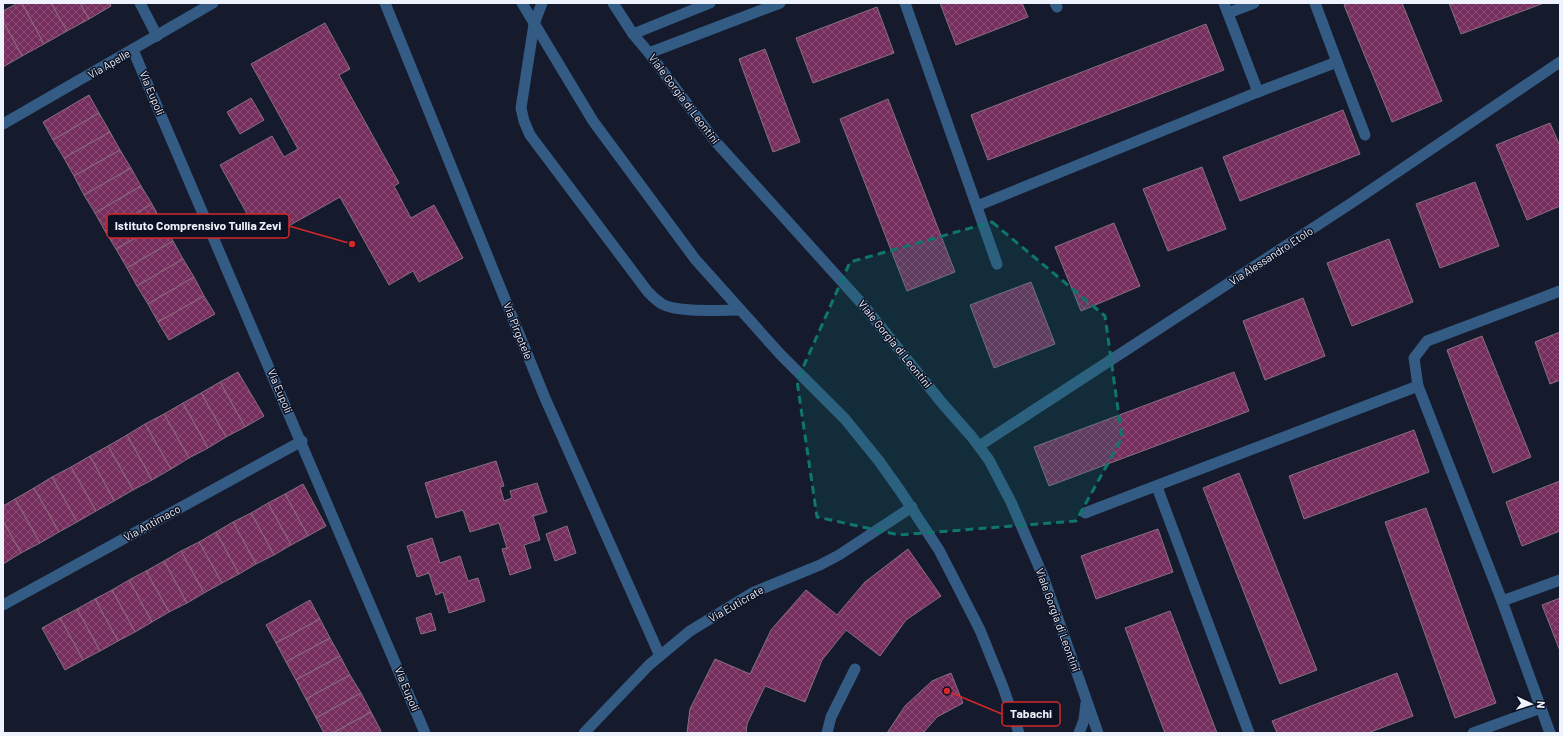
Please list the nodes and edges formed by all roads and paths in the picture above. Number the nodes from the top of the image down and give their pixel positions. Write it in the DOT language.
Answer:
graph roads {
  1 [pos="140,3"];
  2 [pos="213,3"];
  3 [pos="385,3"];
  4 [pos="522,3"];
  5 [pos="542,3"];
  6 [pos="613,3"];
  7 [pos="710,3"];
  8 [pos="780,3"];
  9 [pos="905,3"];
  10 [pos="1254,3"];
  11 [pos="1315,3"];
  12 [pos="768,5"];
  13 [pos="1226,8"];
  14 [pos="534,24"];
  15 [pos="633,34"];
  16 [pos="158,36"];
  17 [pos="133,50"];
  18 [pos="649,53"];
  19 [pos="1336,62"];
  20 [pos="1560,62"];
  21 [pos="1258,92"];
  22 [pos="3,124"];
  23 [pos="1365,135"];
  24 [pos="977,206"];
  25 [pos="997,264"];
  26 [pos="1560,291"];
  27 [pos="740,310"];
  28 [pos="1418,386"];
  29 [pos="302,441"];
  30 [pos="979,446"];
  31 [pos="1157,487"];
  32 [pos="912,507"];
  33 [pos="1085,513"];
  34 [pos="1560,580"];
  35 [pos="1502,602"];
  36 [pos="3,605"];
  37 [pos="660,656"];
  38 [pos="855,669"];
  39 [pos="1085,694"];
  40 [pos="1541,708"];
  41 [pos="1015,721"];
  42 [pos="425,733"];
  43 [pos="584,733"];
  44 [pos="827,733"];
  45 [pos="1019,733"];
  46 [pos="1025,733"];
  47 [pos="1078,733"];
  48 [pos="1098,733"];
  49 [pos="1249,733"];
  50 [pos="1473,733"];
  51 [pos="1550,733"];
  1 -- 16 [label="street"];
  2 -- 16 [label="street, Via Apelle"];
  3 -- 37 [label="street, Via Pirgotele"];
  4 -- 14 [label="street"];
  5 -- 14 [label="street"];
  6 -- 15 [label="street, Viale Gorgia di Leontini"];
  7 -- 15 [label="street"];
  8 -- 12 [label="street"];
  9 -- 24 [label="street"];
  10 -- 13 [label="street"];
  11 -- 19 [label="street"];
  12 -- 18 [label="street"];
  13 -- 21 [label="street"];
  14 -- 27 [label="street"];
  14 -- 27 [label="street"];
  15 -- 18 [label="street, Viale Gorgia di Leontini"];
  16 -- 17 [label="street, Via Apelle"];
  17 -- 22 [label="street, Via Apelle"];
  17 -- 29 [label="street, Via Eupoli"];
  18 -- 30 [label="street, Viale Gorgia di Leontini"];
  19 -- 21 [label="street"];
  19 -- 23 [label="street"];
  20 -- 30 [label="street, Via Alessandro Etolo"];
  21 -- 24 [label="street"];
  24 -- 25 [label="street"];
  26 -- 28 [label="street"];
  27 -- 32 [label="street"];
  28 -- 31 [label="street"];
  28 -- 35 [label="street"];
  29 -- 36 [label="street, Via Antimaco"];
  29 -- 42 [label="street, Via Eupoli"];
  30 -- 39 [label="street, Viale Gorgia di Leontini"];
  31 -- 33 [label="street"];
  31 -- 49 [label="street"];
  32 -- 37 [label="street, Via Euticrate"];
  32 -- 41 [label="street"];
  34 -- 35 [label="street"];
  35 -- 40 [label="street"];
  37 -- 43 [label="street, Via Euticrate"];
  38 -- 44 [label="street"];
  39 -- 47 [label="street"];
  39 -- 48 [label="street, Viale Gorgia di Leontini"];
  40 -- 50 [label="street"];
  40 -- 51 [label="street"];
  41 -- 45 [label="street"];
  41 -- 46 [label="street"];
}
